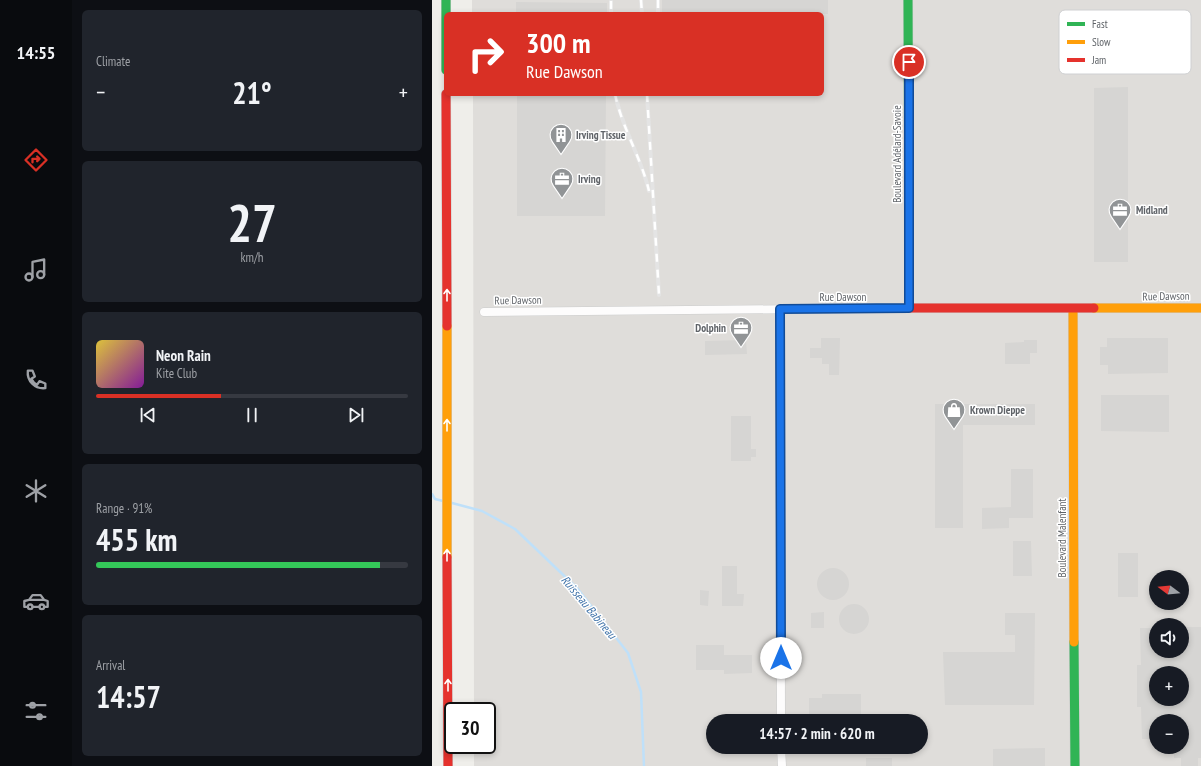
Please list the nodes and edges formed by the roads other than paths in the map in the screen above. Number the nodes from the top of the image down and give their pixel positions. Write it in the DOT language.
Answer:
graph roads {
  1 [pos="446,0"];
  2 [pos="450,0"];
  3 [pos="908,0"];
  4 [pos="446,12"];
  5 [pos="449,12"];
  6 [pos="446,96"];
  7 [pos="909,308"];
  8 [pos="1201,308"];
  9 [pos="780,309"];
  10 [pos="1073,309"];
  11 [pos="484,312"];
  12 [pos="781,714"];
  13 [pos="781,754"];
  14 [pos="448,766"];
  15 [pos="782,766"];
  16 [pos="1075,766"];
  1 -- 4 [label="main road"];
  2 -- 5 [label="main road"];
  3 -- 7 [label="main road, Boulevard Adélard-Savoie"];
  14 -- 6 [label="main road, one-way"];
  7 -- 9 [label="street, Rue Dawson"];
  7 -- 10 [label="main road, Rue Dawson"];
  8 -- 10 [label="main road, Rue Dawson"];
  9 -- 11 [label="street, Rue Dawson"];
  9 -- 12 [label="street"];
  10 -- 16 [label="main road, Boulevard Malenfant"];
  13 -- 15 [label="street"];
}
